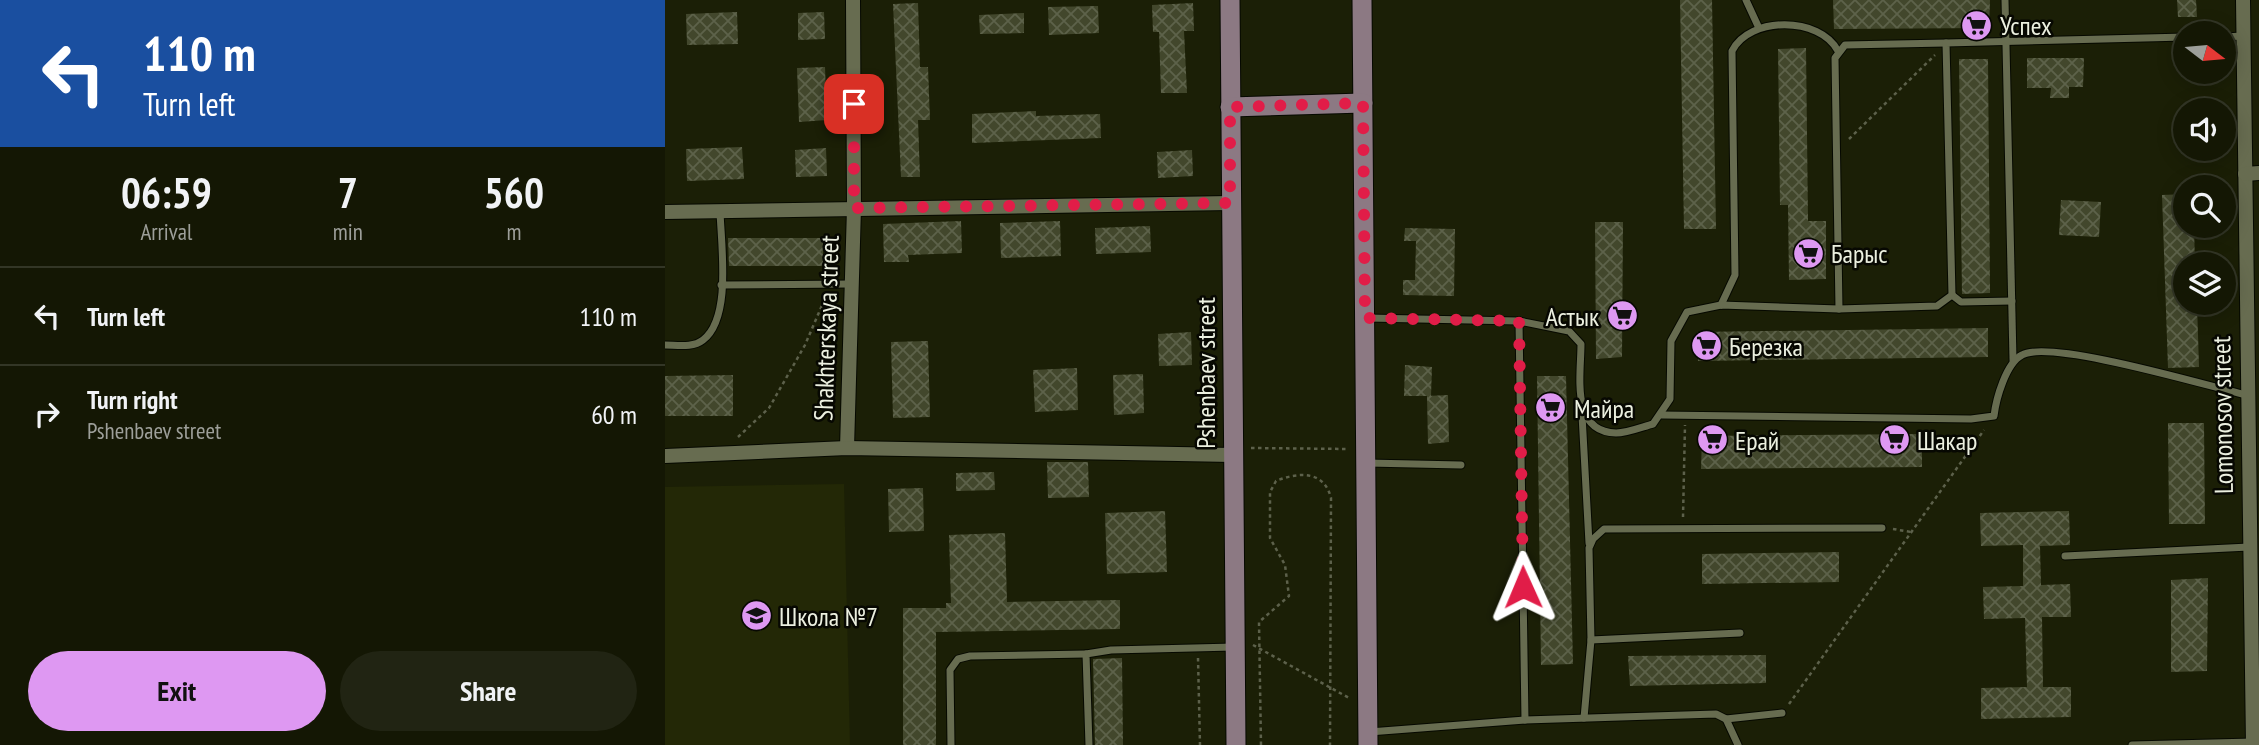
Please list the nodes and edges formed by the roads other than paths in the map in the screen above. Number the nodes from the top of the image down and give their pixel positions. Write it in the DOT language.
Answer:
graph roads {
  1 [pos="853,0"];
  2 [pos="1230,0"];
  3 [pos="1362,0"];
  4 [pos="1746,0"];
  5 [pos="2005,0"];
  6 [pos="2243,0"];
  7 [pos="1758,26"];
  8 [pos="2237,36"];
  9 [pos="2243,36"];
  10 [pos="2173,37"];
  11 [pos="2005,41"];
  12 [pos="1946,43"];
  13 [pos="1838,51"];
  14 [pos="1363,103"];
  15 [pos="1230,107"];
  16 [pos="2252,173"];
  17 [pos="1230,203"];
  18 [pos="854,208"];
  19 [pos="720,211"];
  20 [pos="665,212"];
  21 [pos="852,284"];
  22 [pos="721,285"];
  23 [pos="1952,295"];
  24 [pos="2012,301"];
  25 [pos="1721,304"];
  26 [pos="1839,309"];
  27 [pos="1365,318"];
  28 [pos="1519,321"];
  29 [pos="665,345"];
  30 [pos="2014,360"];
  31 [pos="2246,395"];
  32 [pos="1581,404"];
  33 [pos="1662,415"];
  34 [pos="847,448"];
  35 [pos="1232,451"];
  36 [pos="665,456"];
  37 [pos="1367,456"];
  38 [pos="1461,465"];
  39 [pos="2253,475"];
  40 [pos="1882,528"];
  41 [pos="2249,547"];
  42 [pos="1589,548"];
  43 [pos="2065,556"];
  44 [pos="1740,633"];
  45 [pos="1591,640"];
  46 [pos="1235,643"];
  47 [pos="1086,654"];
  48 [pos="1782,713"];
  49 [pos="2256,717"];
  50 [pos="1584,718"];
  51 [pos="1726,719"];
  52 [pos="1525,720"];
  53 [pos="1368,738"];
  54 [pos="2229,744"];
  55 [pos="2253,744"];
  56 [pos="951,745"];
  57 [pos="1089,745"];
  58 [pos="1236,745"];
  59 [pos="1738,745"];
  60 [pos="2132,745"];
  1 -- 18 [label="street, Shakhterskaya street"];
  2 -- 15 [label="main road, Pshenbaev street"];
  3 -- 14 [label="main road"];
  4 -- 7 [label="lane"];
  5 -- 11 [label="lane"];
  6 -- 9 [label="street, Lomonosov street"];
  7 -- 13 [label="lane"];
  7 -- 25 [label="lane"];
  8 -- 9 [label="lane"];
  9 -- 16 [label="street, Lomonosov street"];
  10 -- 11 [label="lane"];
  11 -- 12 [label="lane"];
  11 -- 24 [label="lane"];
  12 -- 13 [label="lane"];
  12 -- 23 [label="lane"];
  13 -- 26 [label="lane"];
  14 -- 15 [label="main road"];
  14 -- 27 [label="main road"];
  15 -- 17 [label="main road, Pshenbaev street"];
  16 -- 31 [label="street, Lomonosov street"];
  17 -- 18 [label="street"];
  17 -- 35 [label="main road, Pshenbaev street"];
  18 -- 19 [label="street"];
  18 -- 21 [label="street, Shakhterskaya street"];
  19 -- 20 [label="street"];
  19 -- 22 [label="lane"];
  21 -- 22 [label="lane"];
  21 -- 34 [label="street, Shakhterskaya street"];
  22 -- 29 [label="lane"];
  23 -- 24 [label="lane"];
  23 -- 26 [label="lane"];
  24 -- 30 [label="lane"];
  25 -- 26 [label="lane"];
  25 -- 33 [label="lane"];
  27 -- 28 [label="lane"];
  27 -- 37 [label="main road"];
  28 -- 32 [label="lane"];
  28 -- 52 [label="lane"];
  30 -- 31 [label="lane"];
  30 -- 33 [label="lane"];
  31 -- 39 [label="street, Lomonosov street"];
  32 -- 33 [label="lane"];
  32 -- 42 [label="lane"];
  34 -- 35 [label="street, Shakhterskaya street"];
  34 -- 36 [label="street, Shakhterskaya street"];
  35 -- 46 [label="main road, Pshenbaev street"];
  37 -- 38 [label="lane"];
  37 -- 53 [label="main road"];
  39 -- 41 [label="street, Lomonosov street"];
  40 -- 42 [label="lane"];
  41 -- 43 [label="lane"];
  41 -- 49 [label="street, Lomonosov street"];
  42 -- 45 [label="lane"];
  44 -- 45 [label="lane"];
  45 -- 50 [label="lane"];
  46 -- 47 [label="lane"];
  46 -- 58 [label="main road, Pshenbaev street"];
  47 -- 56 [label="lane"];
  47 -- 57 [label="lane"];
  48 -- 51 [label="lane"];
  49 -- 55 [label="street, Lomonosov street"];
  50 -- 51 [label="lane"];
  50 -- 52 [label="lane"];
  51 -- 59 [label="lane"];
  52 -- 53 [label="lane"];
  54 -- 55 [label="lane"];
  54 -- 60 [label="lane"];
}
